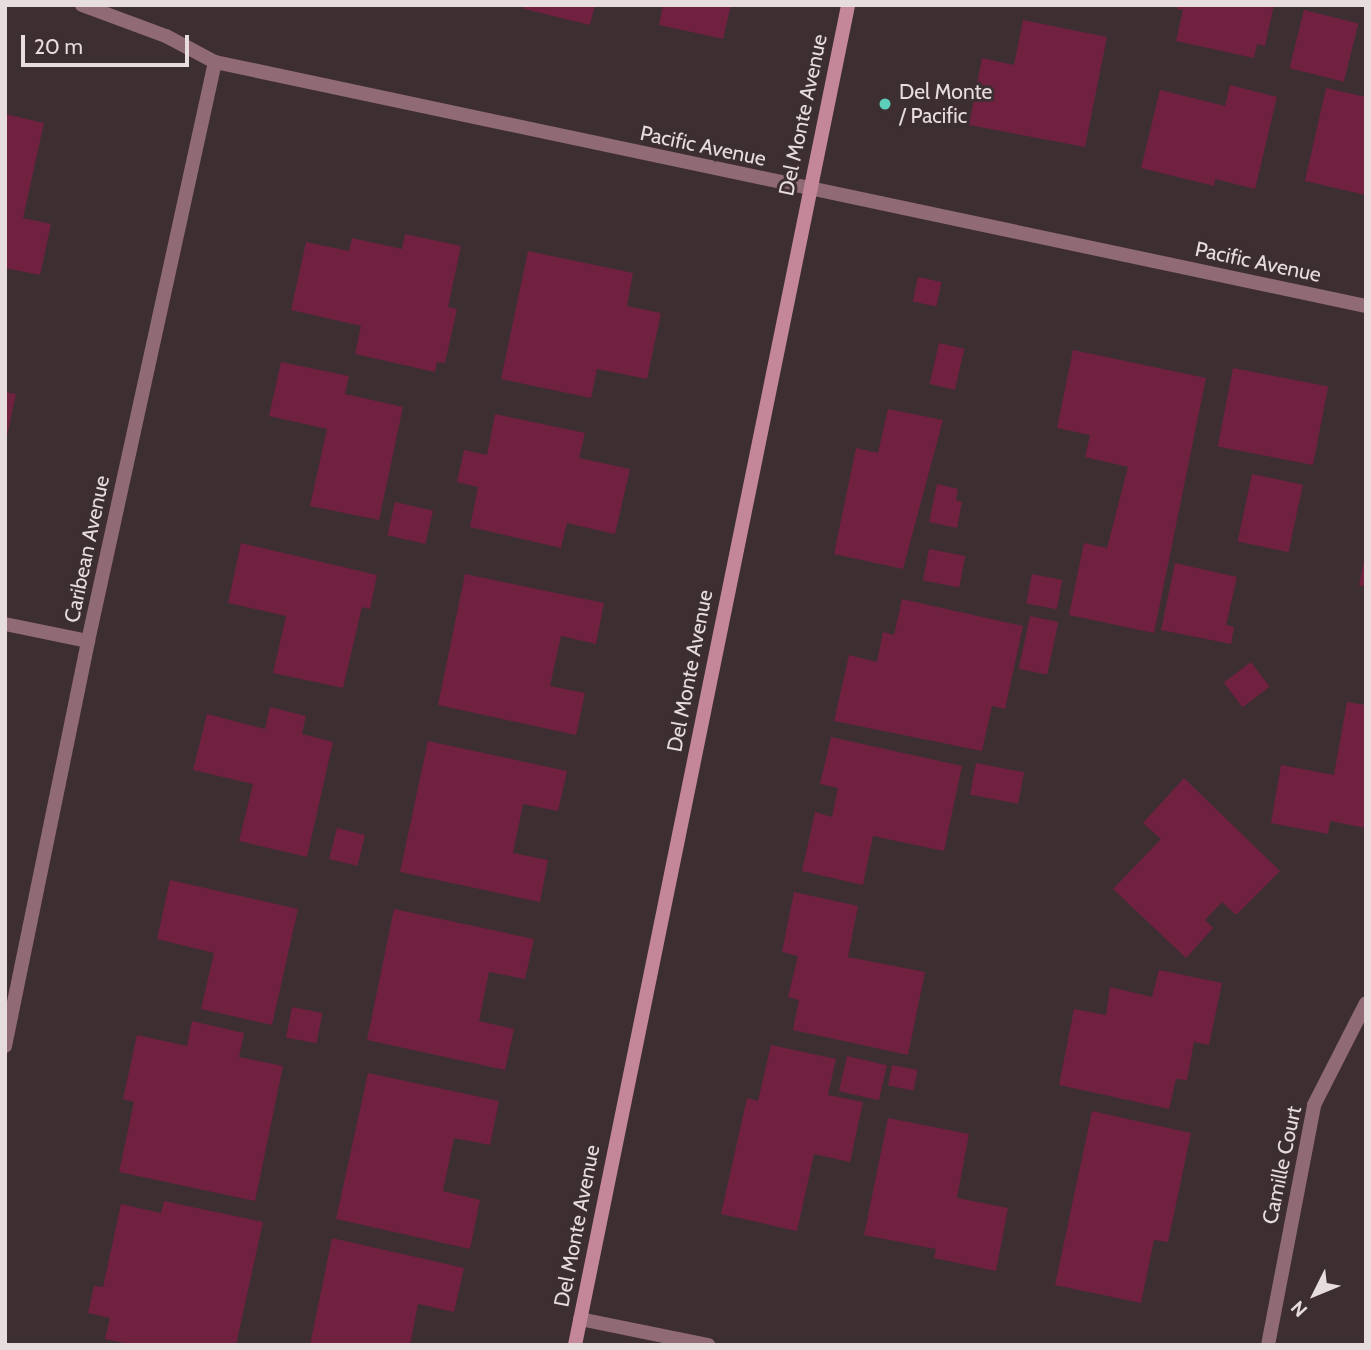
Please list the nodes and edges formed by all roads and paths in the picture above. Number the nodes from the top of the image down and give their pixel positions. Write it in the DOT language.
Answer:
graph roads {
  1 [pos="82,5"];
  2 [pos="848,5"];
  3 [pos="215,62"];
  4 [pos="808,191"];
  5 [pos="1366,306"];
  6 [pos="5,624"];
  7 [pos="88,641"];
  8 [pos="1366,1003"];
  9 [pos="5,1046"];
  10 [pos="580,1320"];
  11 [pos="575,1345"];
  12 [pos="708,1345"];
  13 [pos="1268,1345"];
  1 -- 3 [label="street, Pacific Avenue"];
  2 -- 4 [label="street, Del Monte Avenue"];
  3 -- 4 [label="street, Pacific Avenue"];
  3 -- 7 [label="street, Caribean Avenue"];
  4 -- 5 [label="street, Pacific Avenue"];
  4 -- 10 [label="street, Del Monte Avenue"];
  6 -- 7 [label="street"];
  7 -- 9 [label="street, Caribean Avenue"];
  8 -- 13 [label="street, Camille Court"];
  10 -- 11 [label="street, Del Monte Avenue"];
  10 -- 12 [label="street"];
}
